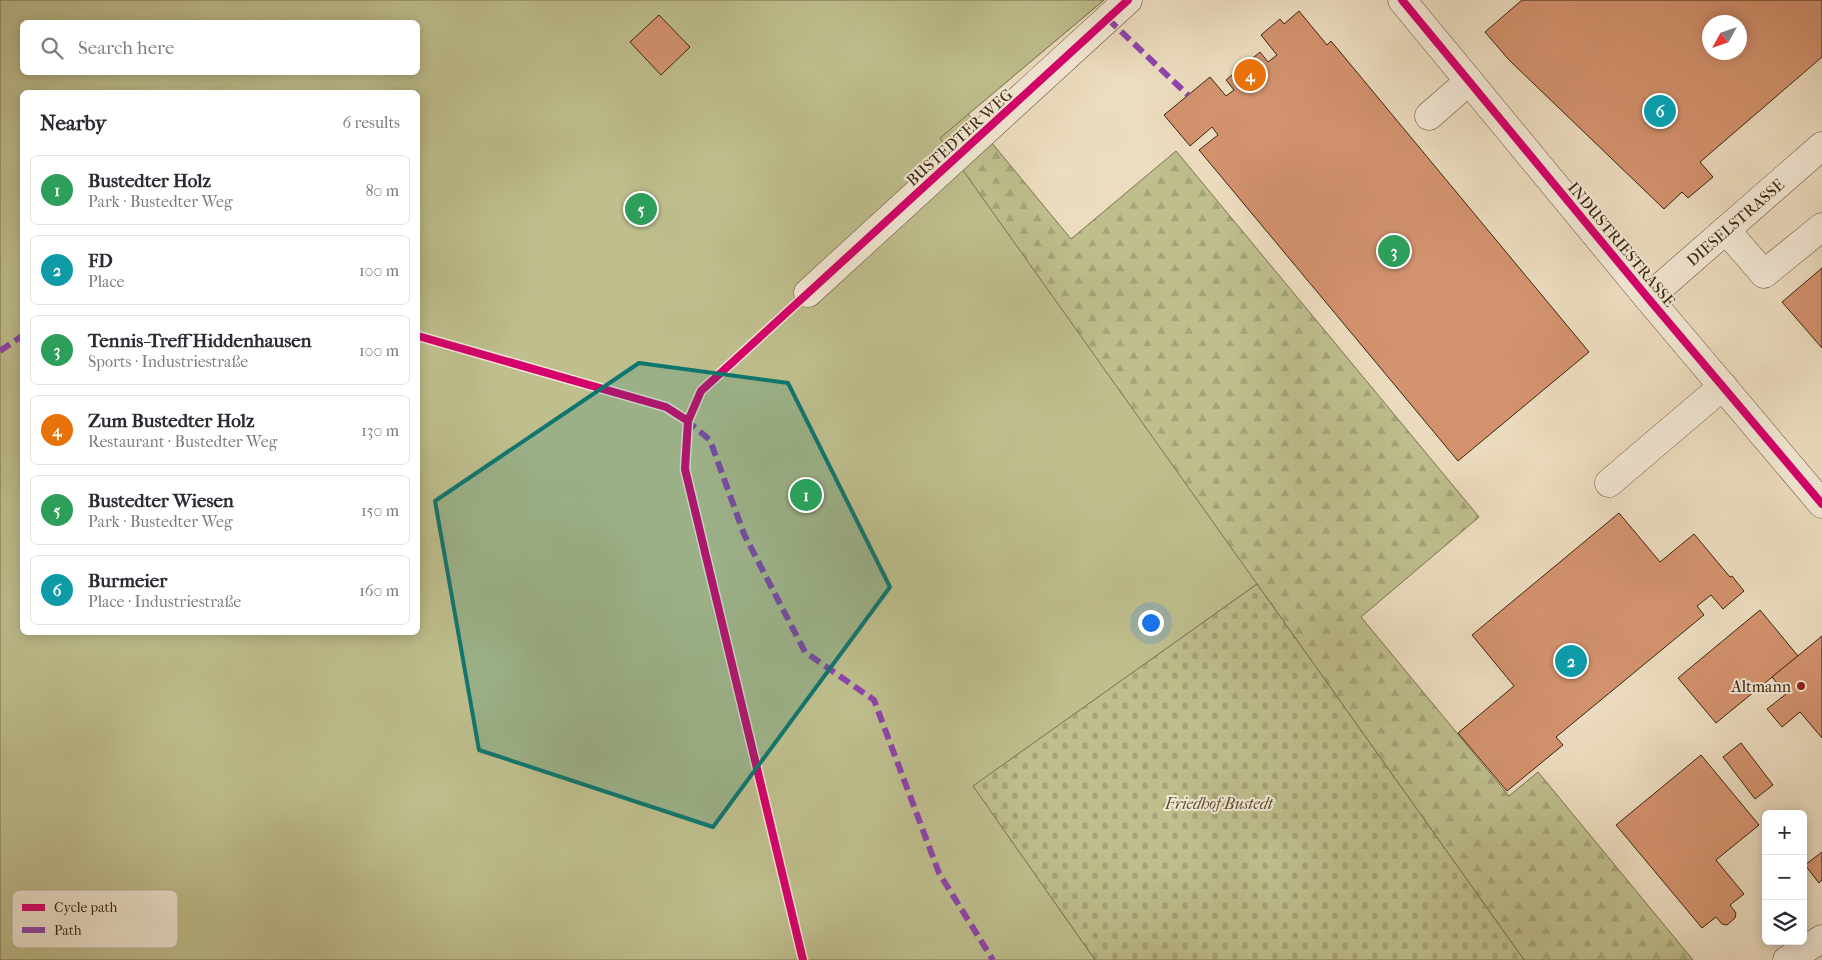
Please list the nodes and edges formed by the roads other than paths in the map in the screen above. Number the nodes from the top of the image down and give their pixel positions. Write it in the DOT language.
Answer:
graph roads {
  1 [pos="1128,0"];
  2 [pos="1402,0"];
  3 [pos="1469,81"];
  4 [pos="1429,116"];
  5 [pos="1822,146"];
  6 [pos="1822,227"];
  7 [pos="1726,230"];
  8 [pos="808,293"];
  9 [pos="1648,298"];
  10 [pos="1723,386"];
  11 [pos="1609,483"];
  12 [pos="1822,504"];
  13 [pos="1822,939"];
  14 [pos="1787,960"];
  1 -- 8 [label="street, BUSTEDTER WEG"];
  2 -- 3 [label="street, INDUSTRIESTRASSE"];
  3 -- 4 [label="street"];
  3 -- 9 [label="street, INDUSTRIESTRASSE"];
  5 -- 7 [label="street, DIESELSTRASSE"];
  6 -- 7 [label="street"];
  7 -- 9 [label="street, DIESELSTRASSE"];
  9 -- 10 [label="street, INDUSTRIESTRASSE"];
  10 -- 11 [label="street"];
  10 -- 12 [label="street, INDUSTRIESTRASSE"];
  13 -- 14 [label="street"];
}
